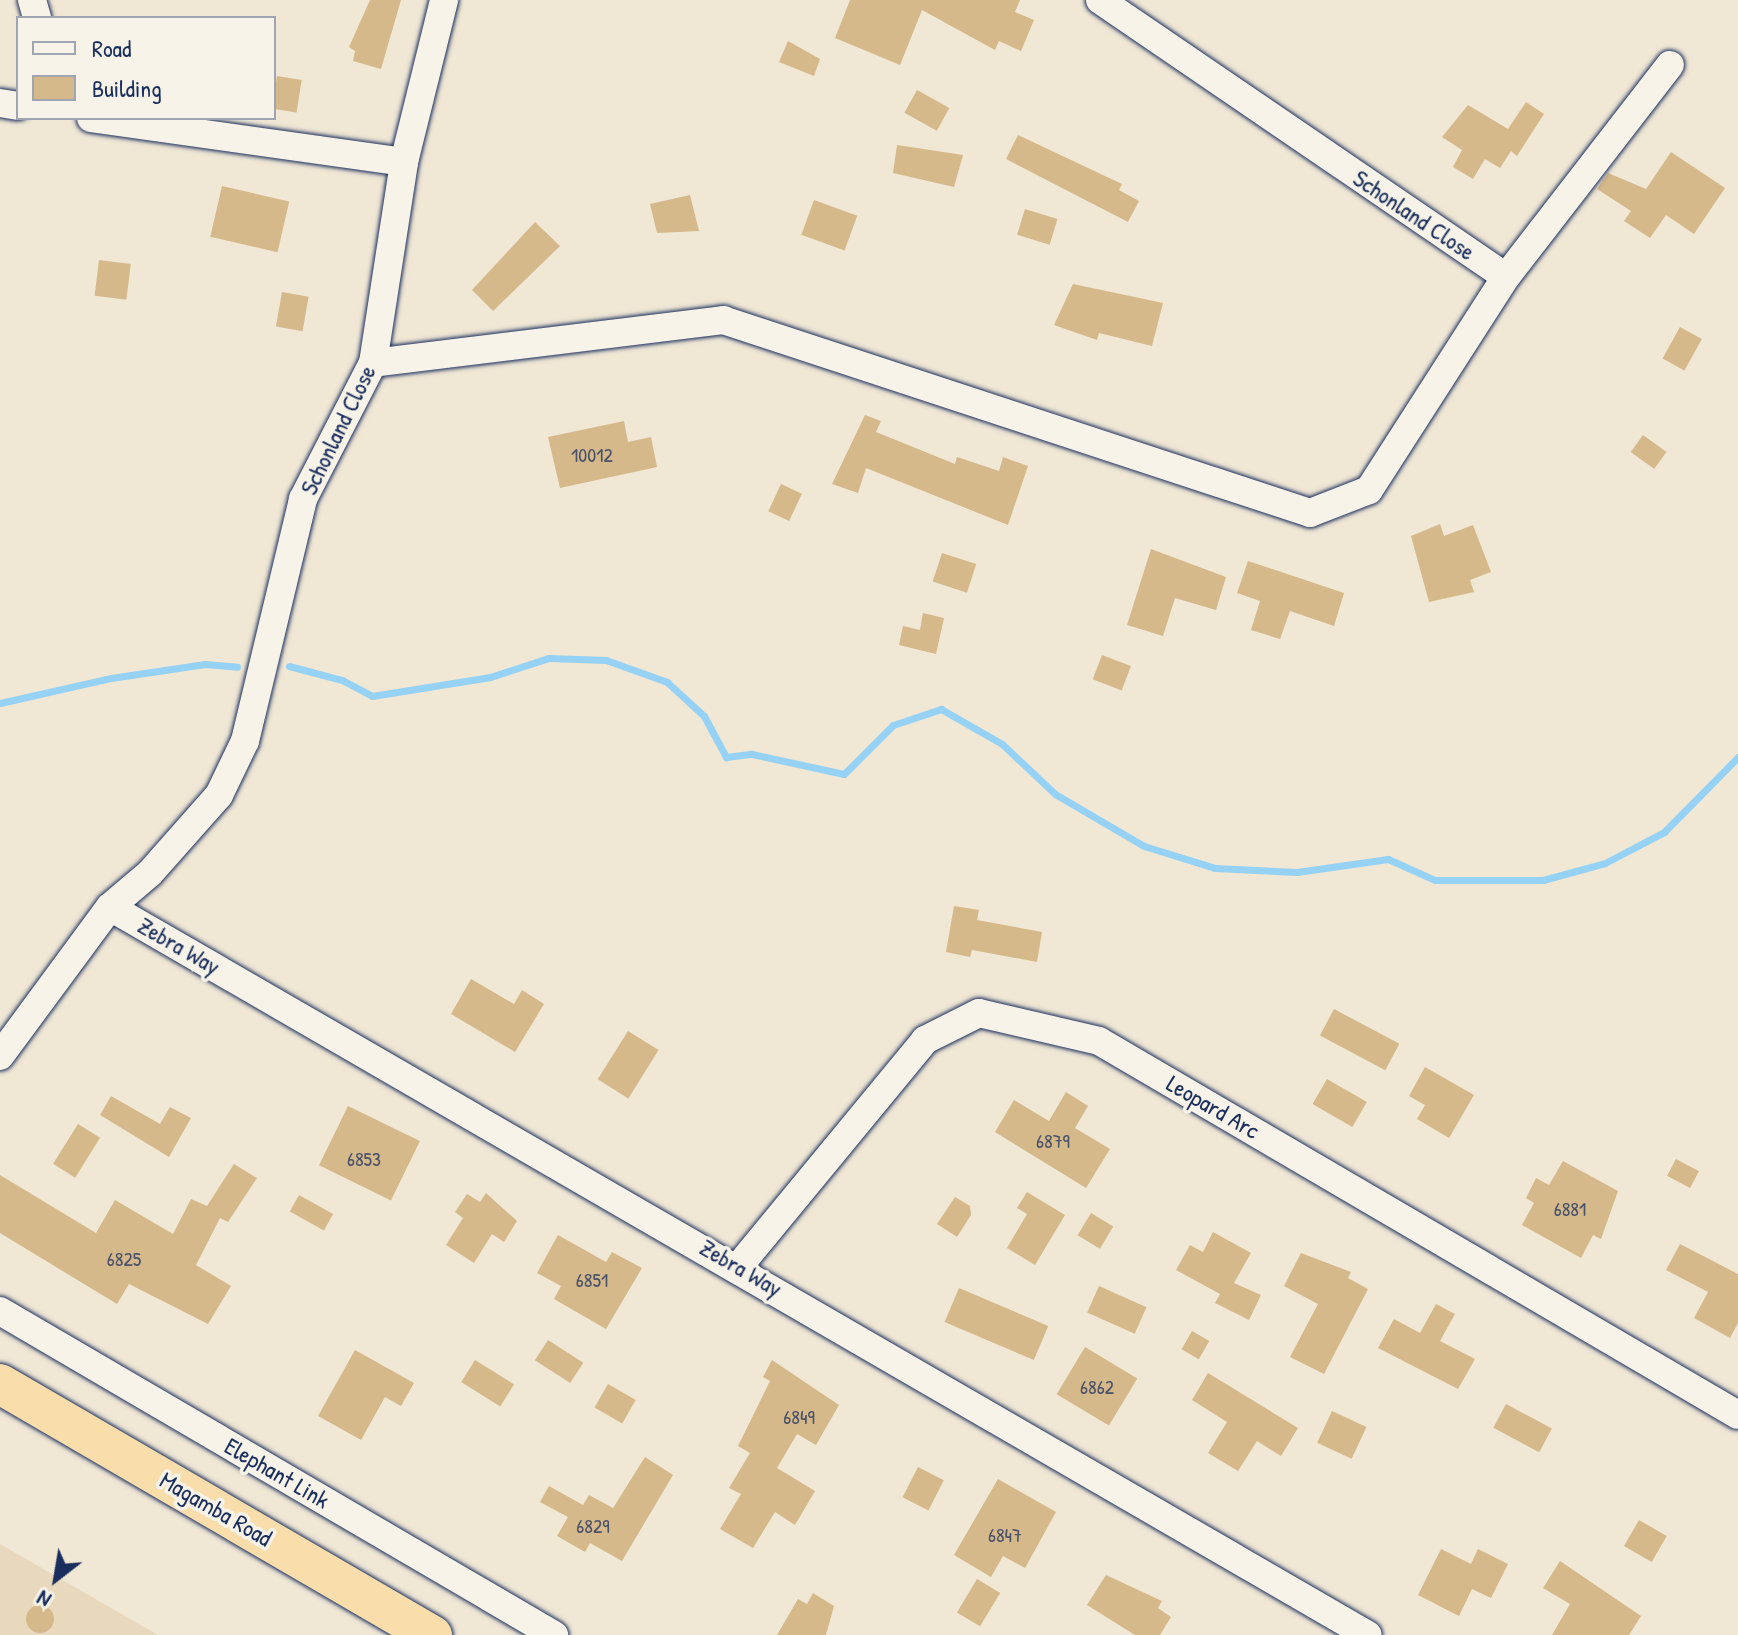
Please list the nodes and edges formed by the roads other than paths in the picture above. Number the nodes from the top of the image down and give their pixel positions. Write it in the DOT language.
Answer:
graph roads {
  1 [pos="444,0"];
  2 [pos="1100,0"];
  3 [pos="1670,65"];
  4 [pos="105,120"];
  5 [pos="404,162"];
  6 [pos="1506,277"];
  7 [pos="373,363"];
  8 [pos="110,907"];
  9 [pos="0,1056"];
  10 [pos="739,1266"];
  11 [pos="0,1311"];
  12 [pos="0,1384"];
  13 [pos="1738,1415"];
  14 [pos="432,1635"];
  15 [pos="554,1635"];
  16 [pos="1368,1635"];
  1 -- 5 [label="street, Schonland Close"];
  2 -- 6 [label="street, Schonland Close"];
  3 -- 6 [label="street"];
  4 -- 5 [label="street"];
  5 -- 7 [label="street, Schonland Close"];
  6 -- 7 [label="street"];
  7 -- 8 [label="street, Schonland Close"];
  8 -- 9 [label="street, Schonland Close"];
  8 -- 10 [label="street, Zebra Way"];
  10 -- 13 [label="street, Leopard Arc"];
  10 -- 16 [label="street, Zebra Way"];
  11 -- 15 [label="street, Elephant Link"];
  12 -- 14 [label="highway, Magamba Road"];
}
